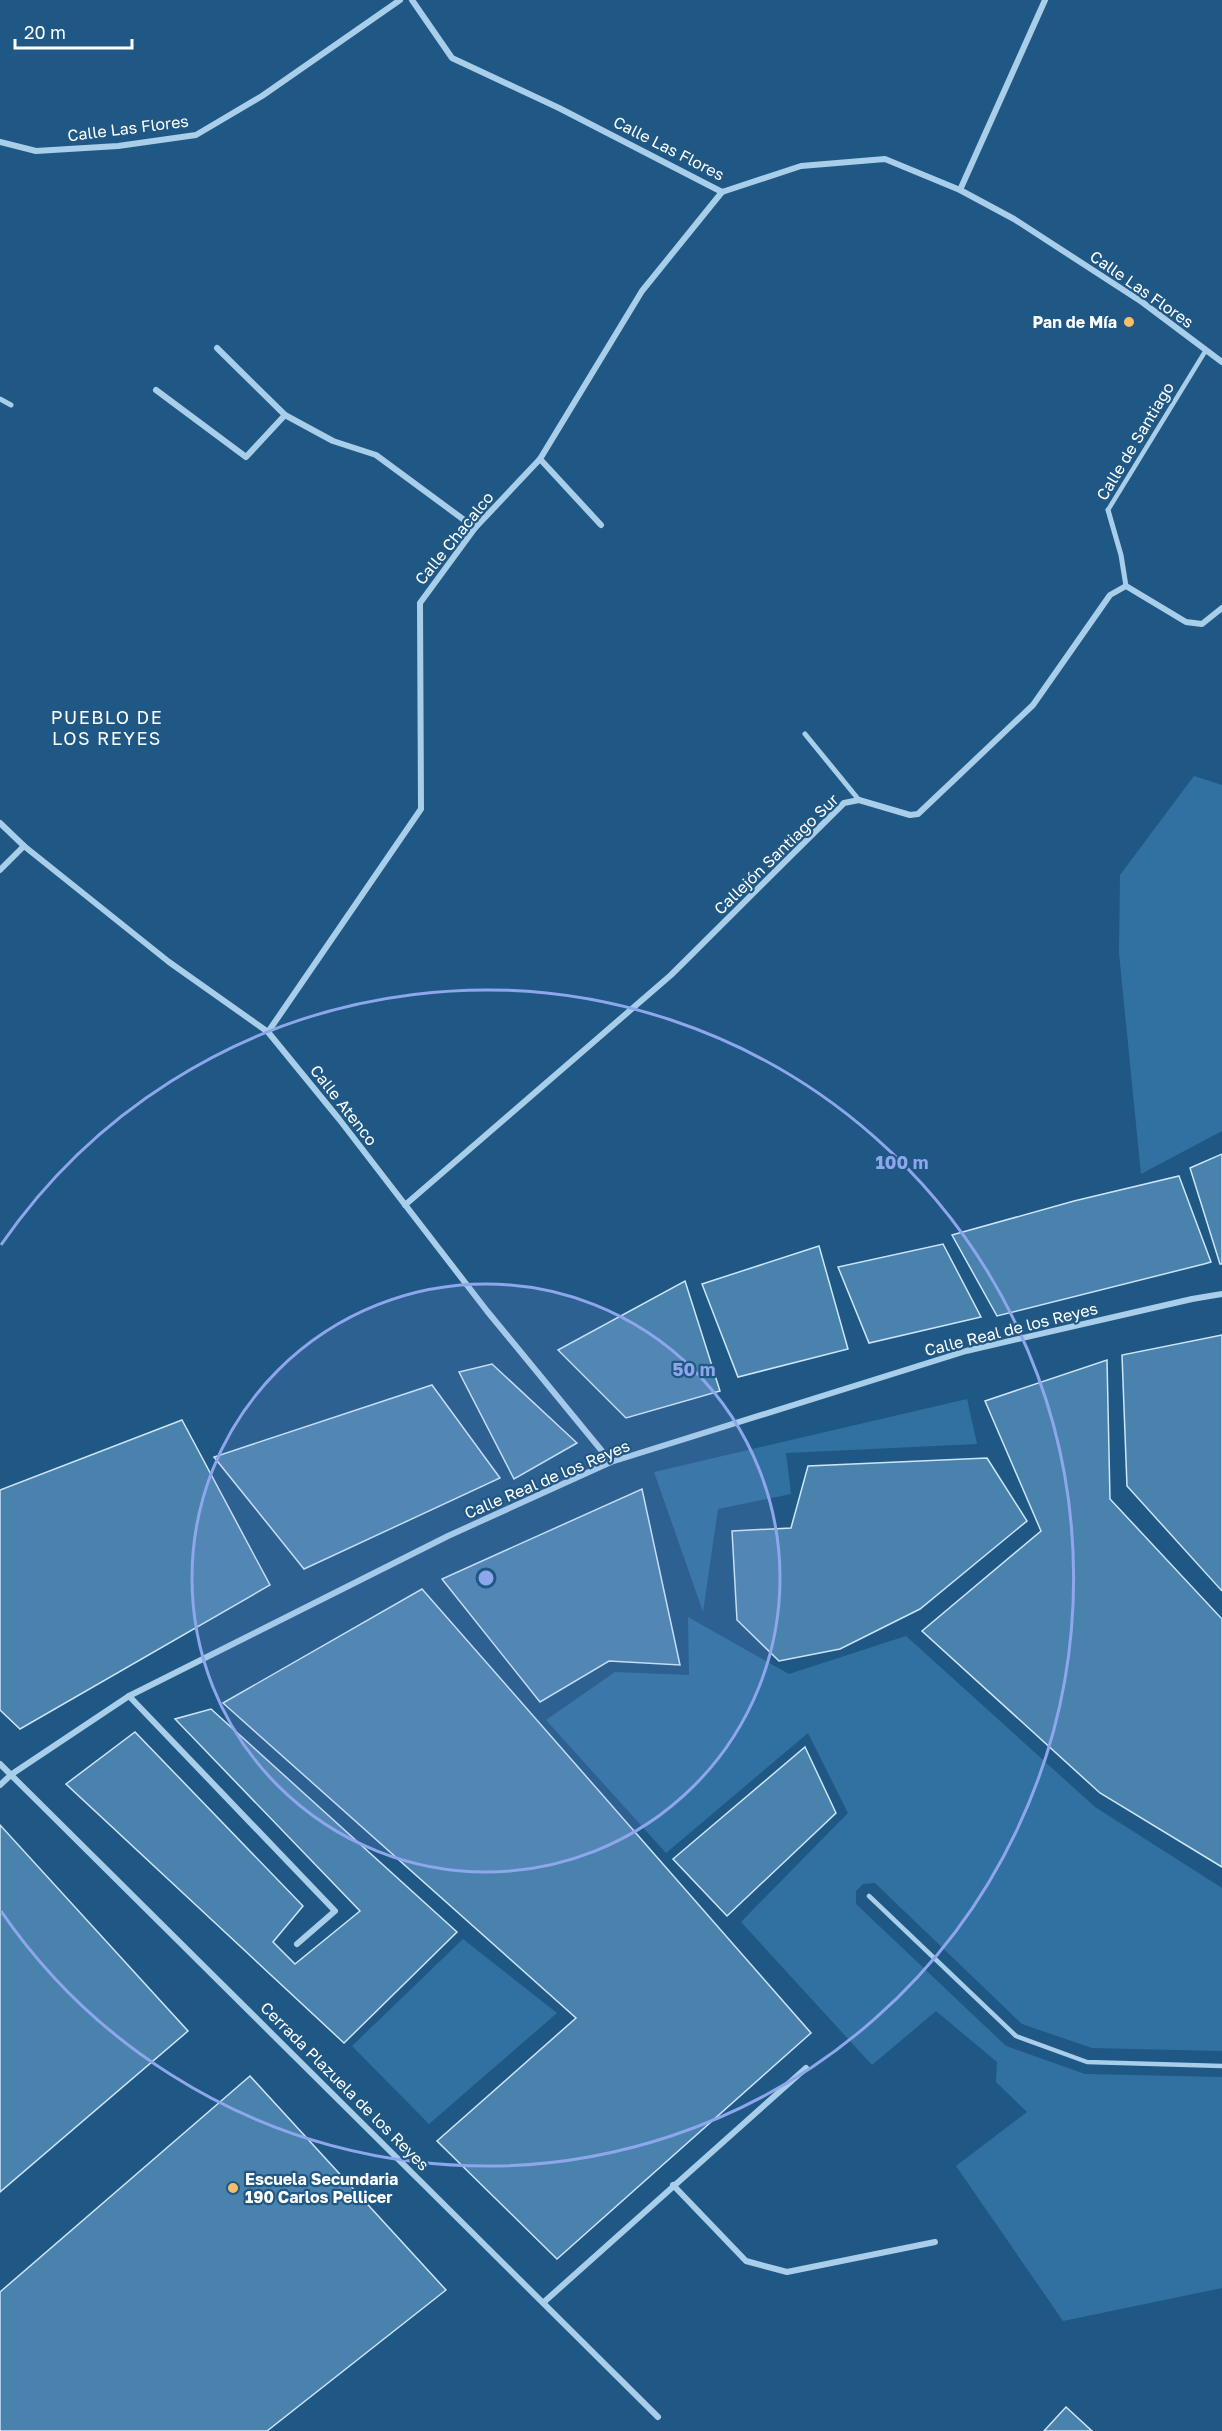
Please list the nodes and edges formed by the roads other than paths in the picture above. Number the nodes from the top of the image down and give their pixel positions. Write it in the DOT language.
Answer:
graph roads {
  1 [pos="400,0"];
  2 [pos="412,0"];
  3 [pos="1045,0"];
  4 [pos="0,142"];
  5 [pos="960,190"];
  6 [pos="722,192"];
  7 [pos="217,348"];
  8 [pos="1206,350"];
  9 [pos="1222,362"];
  10 [pos="156,390"];
  11 [pos="0,399"];
  12 [pos="11,405"];
  13 [pos="285,415"];
  14 [pos="540,459"];
  15 [pos="1107,510"];
  16 [pos="601,525"];
  17 [pos="475,528"];
  18 [pos="1126,586"];
  19 [pos="1222,608"];
  20 [pos="805,734"];
  21 [pos="859,800"];
  22 [pos="0,823"];
  23 [pos="24,846"];
  24 [pos="0,870"];
  25 [pos="268,1032"];
  26 [pos="405,1204"];
  27 [pos="1222,1294"];
  28 [pos="611,1462"];
  29 [pos="129,1696"];
  30 [pos="0,1764"];
  31 [pos="12,1774"];
  32 [pos="0,1785"];
  33 [pos="869,1896"];
  34 [pos="297,1944"];
  35 [pos="1222,2066"];
  36 [pos="806,2068"];
  37 [pos="673,2185"];
  38 [pos="935,2242"];
  39 [pos="544,2302"];
  40 [pos="658,2417"];
  1 -- 4 [label="street, Calle Las Flores"];
  2 -- 6 [label="street, Calle Las Flores"];
  3 -- 5 [label="street"];
  5 -- 6 [label="street, Calle Las Flores"];
  5 -- 8 [label="street, Calle Las Flores"];
  6 -- 14 [label="street, Calle Chacalco"];
  7 -- 13 [label="street"];
  8 -- 9 [label="street, Calle Las Flores"];
  8 -- 15 [label="lane, Calle de Santiago"];
  10 -- 13 [label="street"];
  11 -- 12 [label="street"];
  13 -- 17 [label="street"];
  14 -- 16 [label="street"];
  14 -- 17 [label="street, Calle Chacalco"];
  15 -- 18 [label="street, Calle de Santiago"];
  17 -- 25 [label="street, Calle Chacalco"];
  18 -- 19 [label="street"];
  18 -- 21 [label="street, Callejón Santiago Sur"];
  20 -- 21 [label="street"];
  21 -- 26 [label="street, Callejón Santiago Sur"];
  22 -- 23 [label="street, Calle Atenco"];
  23 -- 24 [label="street"];
  23 -- 25 [label="street, Calle Atenco"];
  25 -- 26 [label="street, Calle Atenco"];
  26 -- 28 [label="street, Calle Atenco"];
  27 -- 28 [label="street, Calle Real de los Reyes"];
  28 -- 29 [label="street, Calle Real de los Reyes"];
  29 -- 31 [label="street, Calle Real de los Reyes"];
  29 -- 34 [label="street"];
  30 -- 31 [label="street, Cerrada Plazuela de los Reyes"];
  31 -- 32 [label="street, Calle Real de los Reyes"];
  31 -- 39 [label="street, Cerrada Plazuela de los Reyes"];
  33 -- 35 [label="lane"];
  36 -- 37 [label="street"];
  37 -- 38 [label="street"];
  37 -- 39 [label="street"];
  39 -- 40 [label="street, Cerrada Plazuela de los Reyes"];
}
